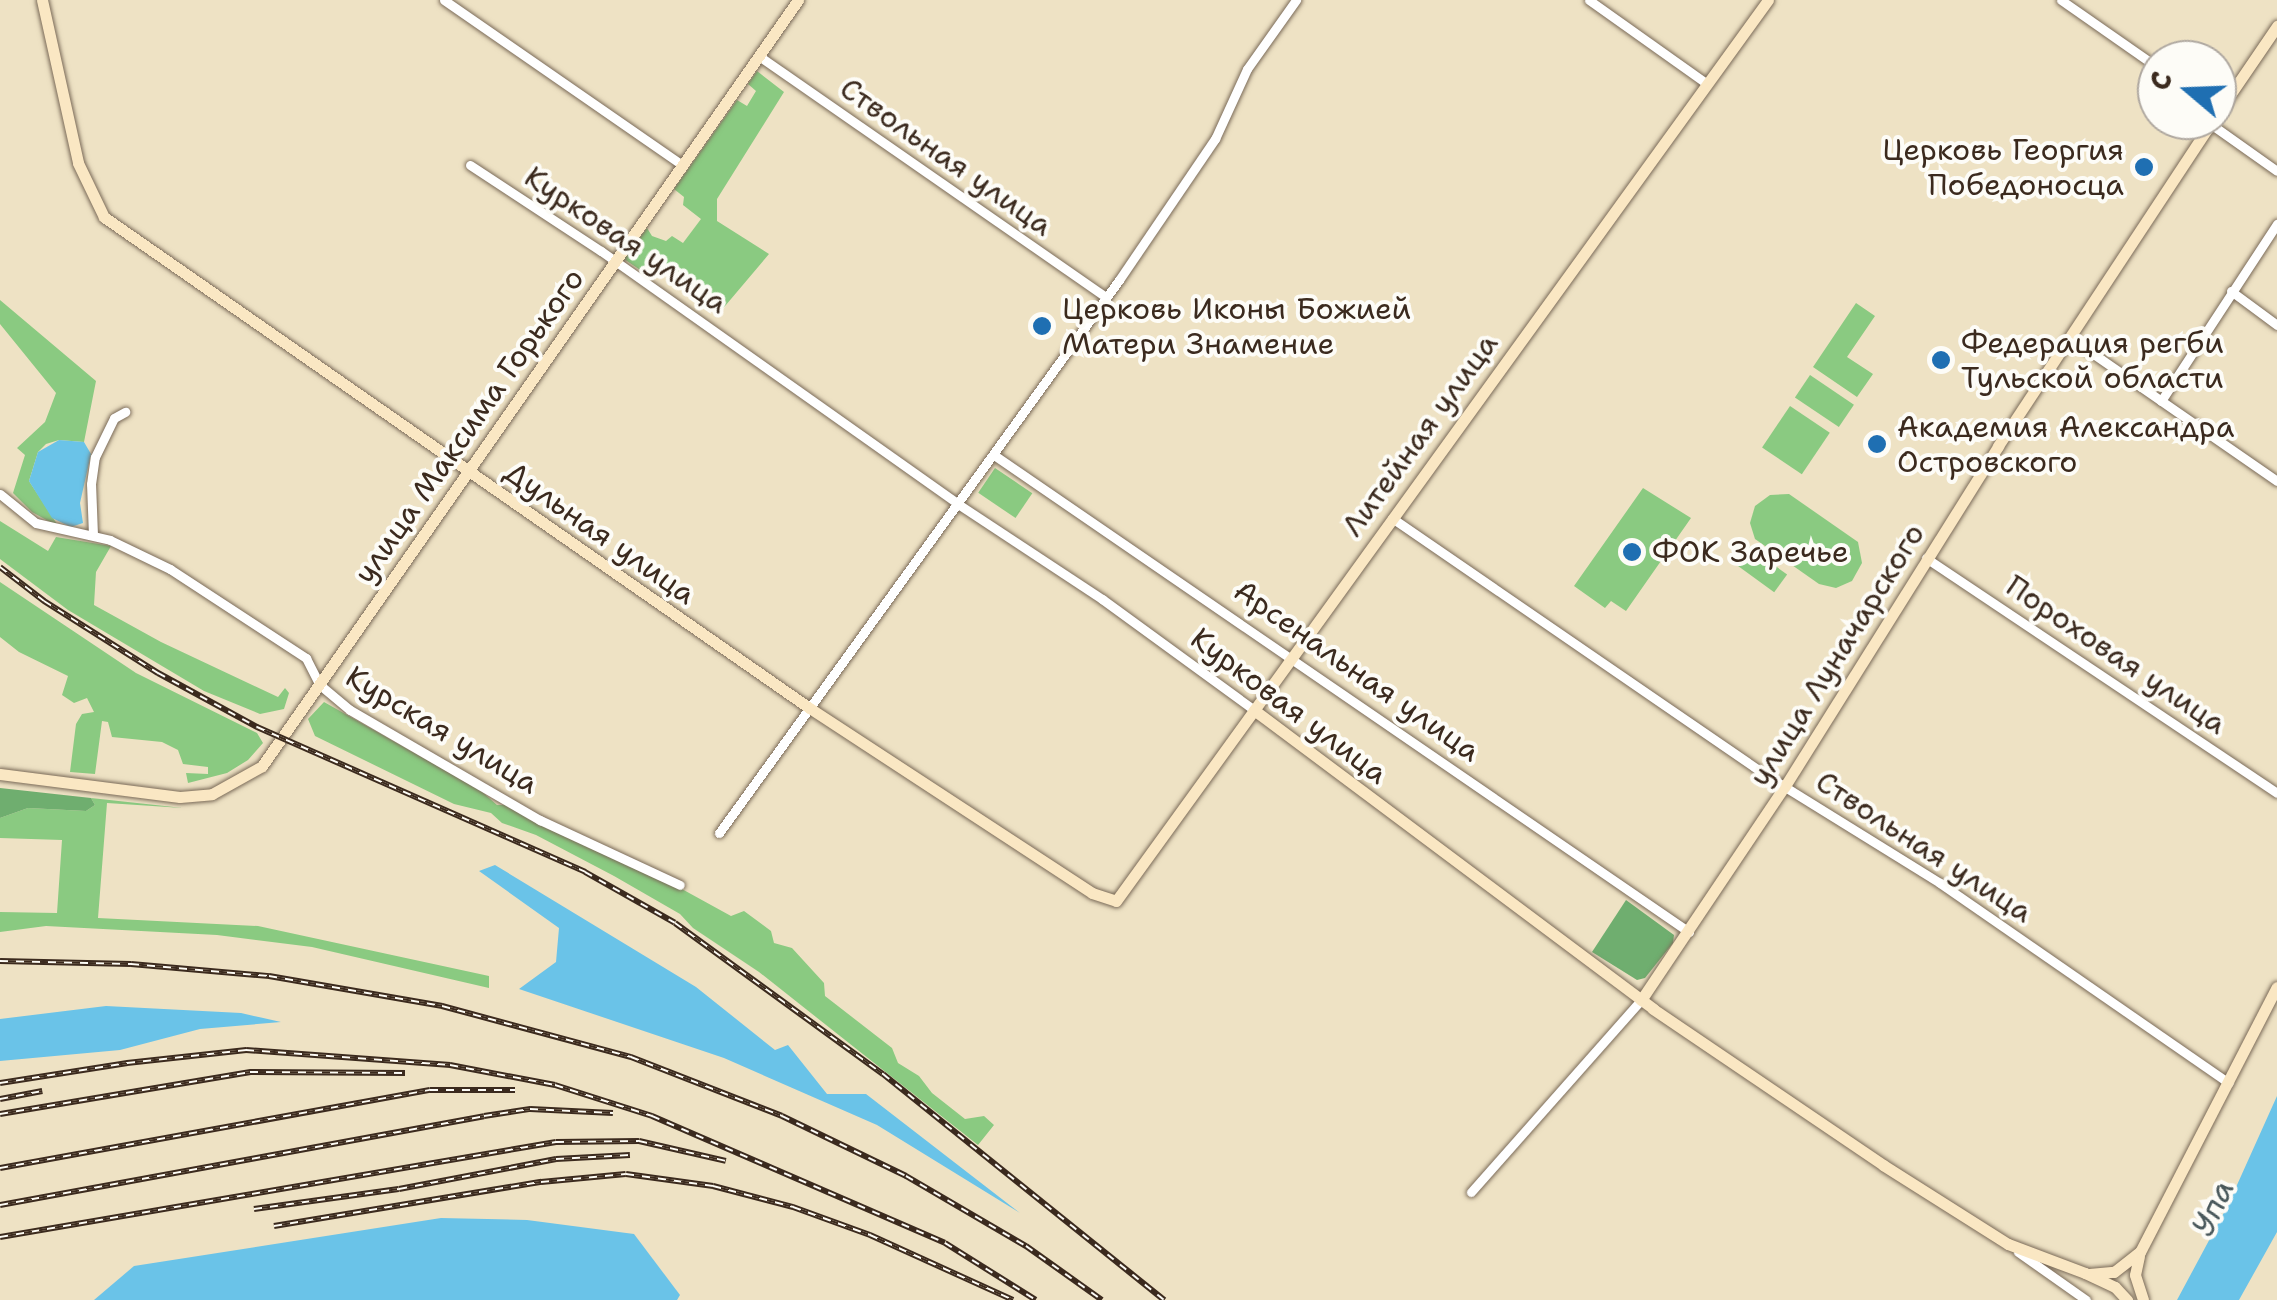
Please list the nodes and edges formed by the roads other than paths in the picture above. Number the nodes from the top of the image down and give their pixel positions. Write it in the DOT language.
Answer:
graph roads {
  1 [pos="42,0"];
  2 [pos="444,0"];
  3 [pos="798,0"];
  4 [pos="1296,0"];
  5 [pos="1588,0"];
  6 [pos="1768,0"];
  7 [pos="2061,0"];
  8 [pos="2277,26"];
  9 [pos="2137,53"];
  10 [pos="758,56"];
  11 [pos="1706,83"];
  12 [pos="2237,83"];
  13 [pos="2198,140"];
  14 [pos="2237,140"];
  15 [pos="470,165"];
  16 [pos="682,165"];
  17 [pos="2277,171"];
  18 [pos="2277,224"];
  19 [pos="615,260"];
  20 [pos="2231,291"];
  21 [pos="1106,298"];
  22 [pos="2277,325"];
  23 [pos="2068,337"];
  24 [pos="2161,400"];
  25 [pos="125,412"];
  26 [pos="994,455"];
  27 [pos="467,471"];
  28 [pos="2277,481"];
  29 [pos="0,494"];
  30 [pos="958,504"];
  31 [pos="1392,518"];
  32 [pos="93,536"];
  33 [pos="1926,558"];
  34 [pos="1293,656"];
  35 [pos="320,684"];
  36 [pos="808,707"];
  37 [pos="1254,710"];
  38 [pos="0,774"];
  39 [pos="1785,786"];
  40 [pos="2277,793"];
  41 [pos="720,833"];
  42 [pos="680,885"];
  43 [pos="1116,901"];
  44 [pos="1689,932"];
  45 [pos="2277,987"];
  46 [pos="1641,1000"];
  47 [pos="2229,1083"];
  48 [pos="1472,1192"];
  49 [pos="2008,1244"];
  50 [pos="2140,1252"];
  51 [pos="2085,1273"];
  52 [pos="2086,1300"];
  53 [pos="2127,1300"];
  54 [pos="2143,1300"];
  1 -- 27 [label="main road, Дульная улица"];
  2 -- 16 [label="street"];
  3 -- 10 [label="main road, улица Максима Горького"];
  4 -- 21 [label="street"];
  5 -- 11 [label="street"];
  6 -- 11 [label="main road, Литейная улица"];
  7 -- 9 [label="street"];
  8 -- 12 [label="main road, улица Луначарского"];
  10 -- 16 [label="main road, улица Максима Горького"];
  10 -- 21 [label="street, Ствольная улица"];
  11 -- 31 [label="main road, Литейная улица"];
  13 -- 23 [label="main road, улица Луначарского"];
  14 -- 17 [label="street"];
  15 -- 19 [label="street, Курковая улица"];
  16 -- 19 [label="main road, улица Максима Горького"];
  18 -- 20 [label="street"];
  19 -- 27 [label="main road, улица Максима Горького"];
  19 -- 30 [label="street, Курковая улица"];
  20 -- 22 [label="street"];
  20 -- 24 [label="street"];
  21 -- 26 [label="street"];
  23 -- 24 [label="street"];
  23 -- 33 [label="main road, улица Луначарского"];
  24 -- 28 [label="street"];
  25 -- 32 [label="street"];
  26 -- 30 [label="street"];
  26 -- 34 [label="street, Арсенальная улица"];
  27 -- 35 [label="main road, улица Максима Горького"];
  27 -- 36 [label="main road, Дульная улица"];
  29 -- 32 [label="street, Курская улица"];
  30 -- 36 [label="street"];
  30 -- 37 [label="street, Курковая улица"];
  31 -- 34 [label="main road, Литейная улица"];
  31 -- 39 [label="street, Ствольная улица"];
  32 -- 35 [label="street, Курская улица"];
  33 -- 39 [label="main road, улица Луначарского"];
  33 -- 40 [label="street, Пороховая улица"];
  34 -- 37 [label="main road, Литейная улица"];
  34 -- 44 [label="street, Арсенальная улица"];
  35 -- 38 [label="main road, улица Максима Горького"];
  35 -- 42 [label="street, Курская улица"];
  36 -- 41 [label="street"];
  36 -- 43 [label="main road, Дульная улица"];
  37 -- 43 [label="main road, Литейная улица"];
  37 -- 46 [label="main road, Курковая улица"];
  39 -- 44 [label="main road, улица Луначарского"];
  39 -- 47 [label="street, Ствольная улица"];
  44 -- 46 [label="main road, улица Луначарского"];
  45 -- 47 [label="main road"];
  46 -- 48 [label="street, улица Луначарского"];
  46 -- 49 [label="main road, Курковая улица"];
  47 -- 50 [label="main road"];
  49 -- 51 [label="main road, Курковая улица"];
  49 -- 52 [label="street"];
  50 -- 51 [label="main road"];
  50 -- 54 [label="main road"];
  51 -- 53 [label="main road, Курковая улица"];
}
